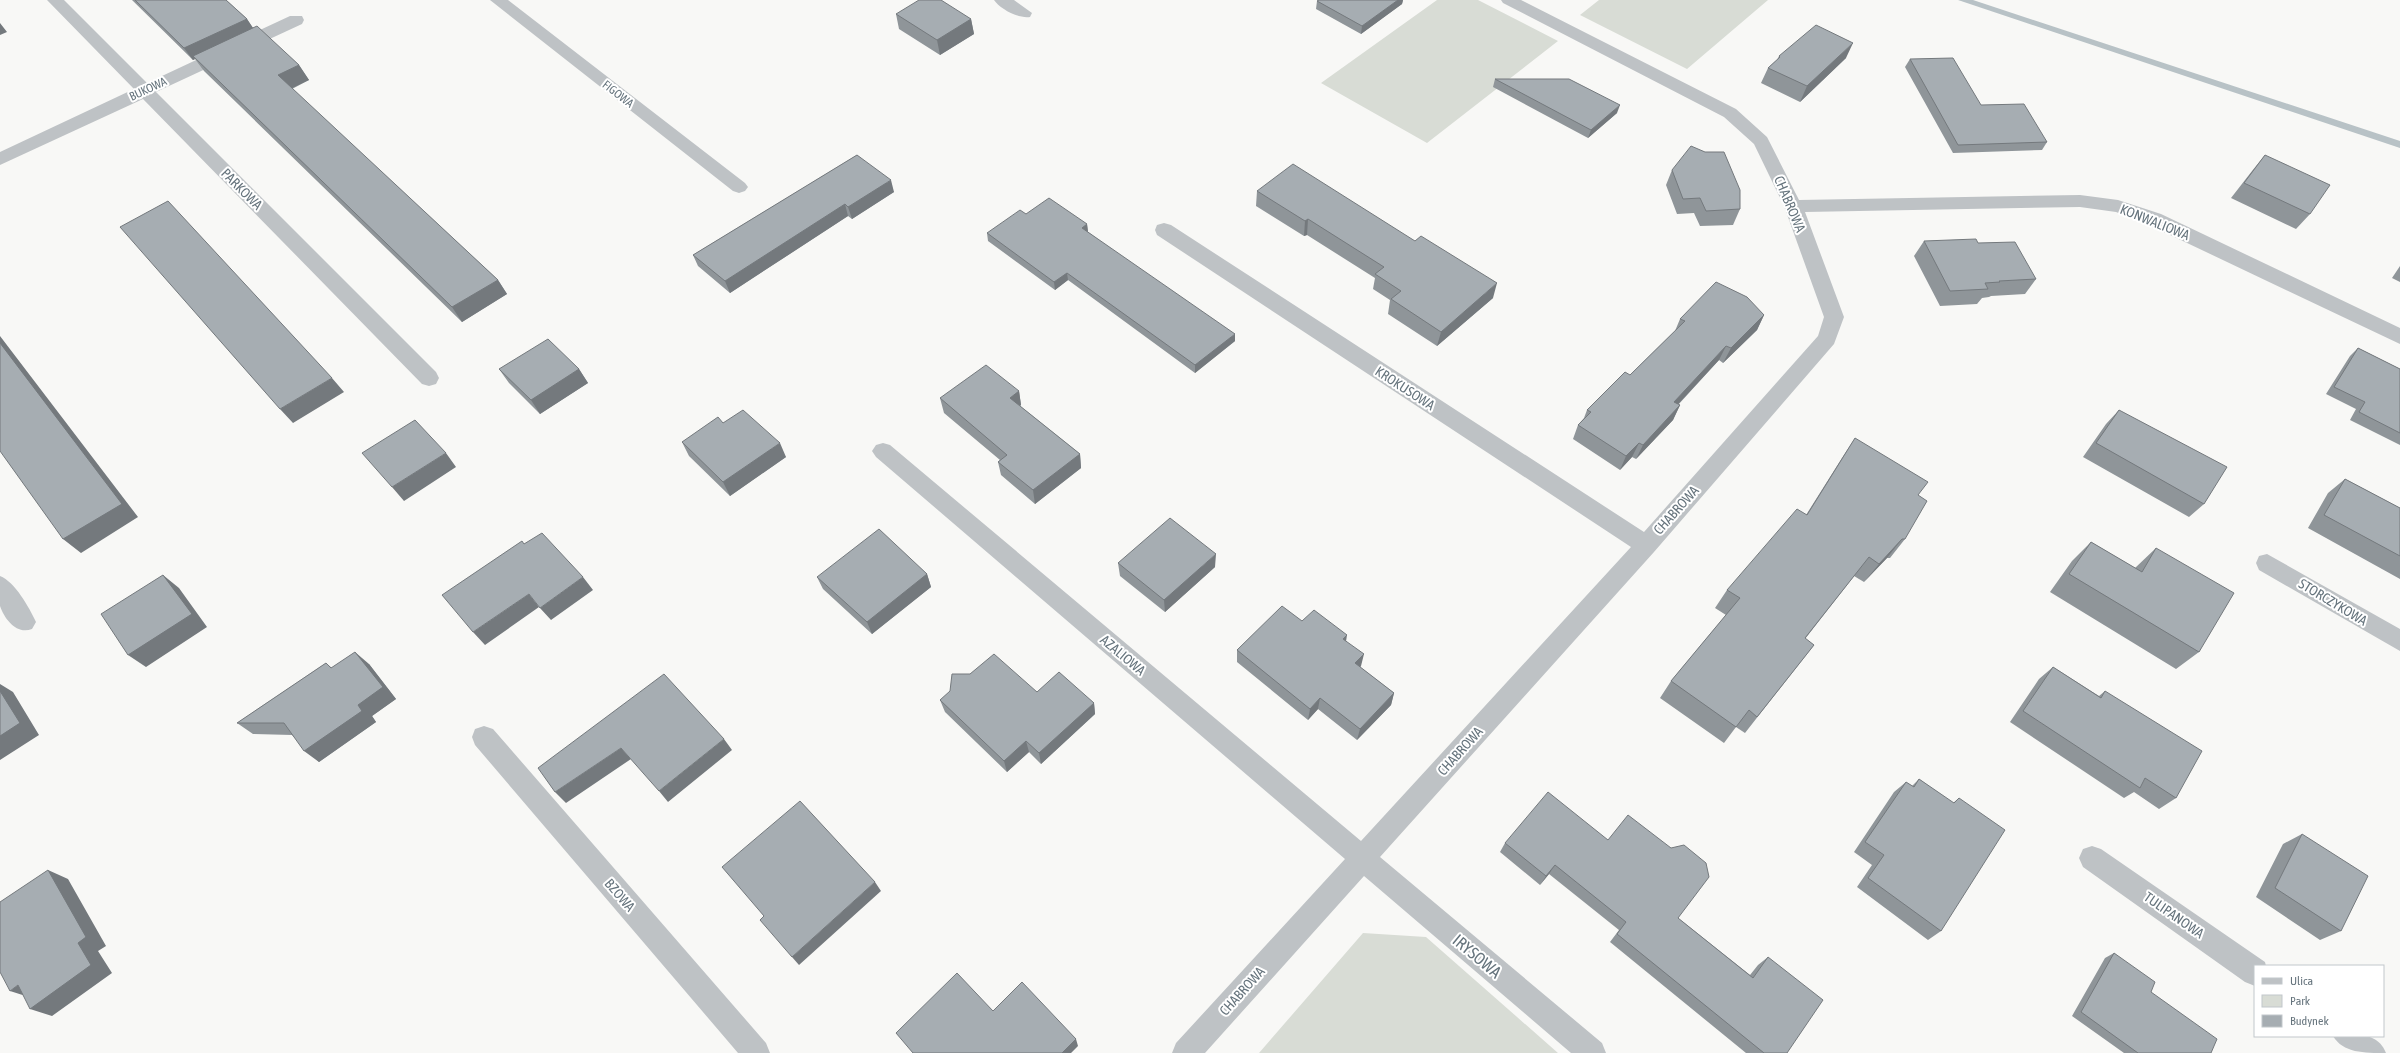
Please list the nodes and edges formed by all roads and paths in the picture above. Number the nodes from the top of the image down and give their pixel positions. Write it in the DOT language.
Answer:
graph roads {
  1 [pos="55,0"];
  2 [pos="498,0"];
  3 [pos="1002,0"];
  4 [pos="1509,0"];
  5 [pos="1024,13"];
  6 [pos="296,20"];
  7 [pos="145,91"];
  8 [pos="0,159"];
  9 [pos="739,187"];
  10 [pos="1793,206"];
  11 [pos="1164,230"];
  12 [pos="2400,337"];
  13 [pos="429,378"];
  14 [pos="883,451"];
  15 [pos="1646,545"];
  16 [pos="2267,563"];
  17 [pos="0,586"];
  18 [pos="24,622"];
  19 [pos="2400,642"];
  20 [pos="484,737"];
  21 [pos="2092,858"];
  22 [pos="1363,859"];
  23 [pos="2254,971"];
  24 [pos="2349,1037"];
  25 [pos="756,1053"];
  26 [pos="1186,1053"];
  27 [pos="1592,1053"];
  28 [pos="2372,1053"];
  1 -- 7 [label="street, PARKOWA"];
  2 -- 9 [label="street, FIGOWA"];
  3 -- 5 [label="street"];
  4 -- 10 [label="street, CHABROWA"];
  6 -- 7 [label="street, BUKOWA"];
  7 -- 8 [label="street, BUKOWA"];
  7 -- 13 [label="street, PARKOWA"];
  10 -- 12 [label="street, KONWALIOWA"];
  10 -- 15 [label="street, CHABROWA"];
  11 -- 15 [label="street, KROKUSOWA"];
  14 -- 22 [label="street, AZALIOWA"];
  15 -- 22 [label="street, CHABROWA"];
  16 -- 19 [label="street, STORCZYKOWA"];
  17 -- 18 [label="street"];
  20 -- 25 [label="street, BZOWA"];
  21 -- 23 [label="street, TULIPANOWA"];
  22 -- 26 [label="street, CHABROWA"];
  22 -- 27 [label="street, IRYSOWA"];
  24 -- 28 [label="street"];
}
